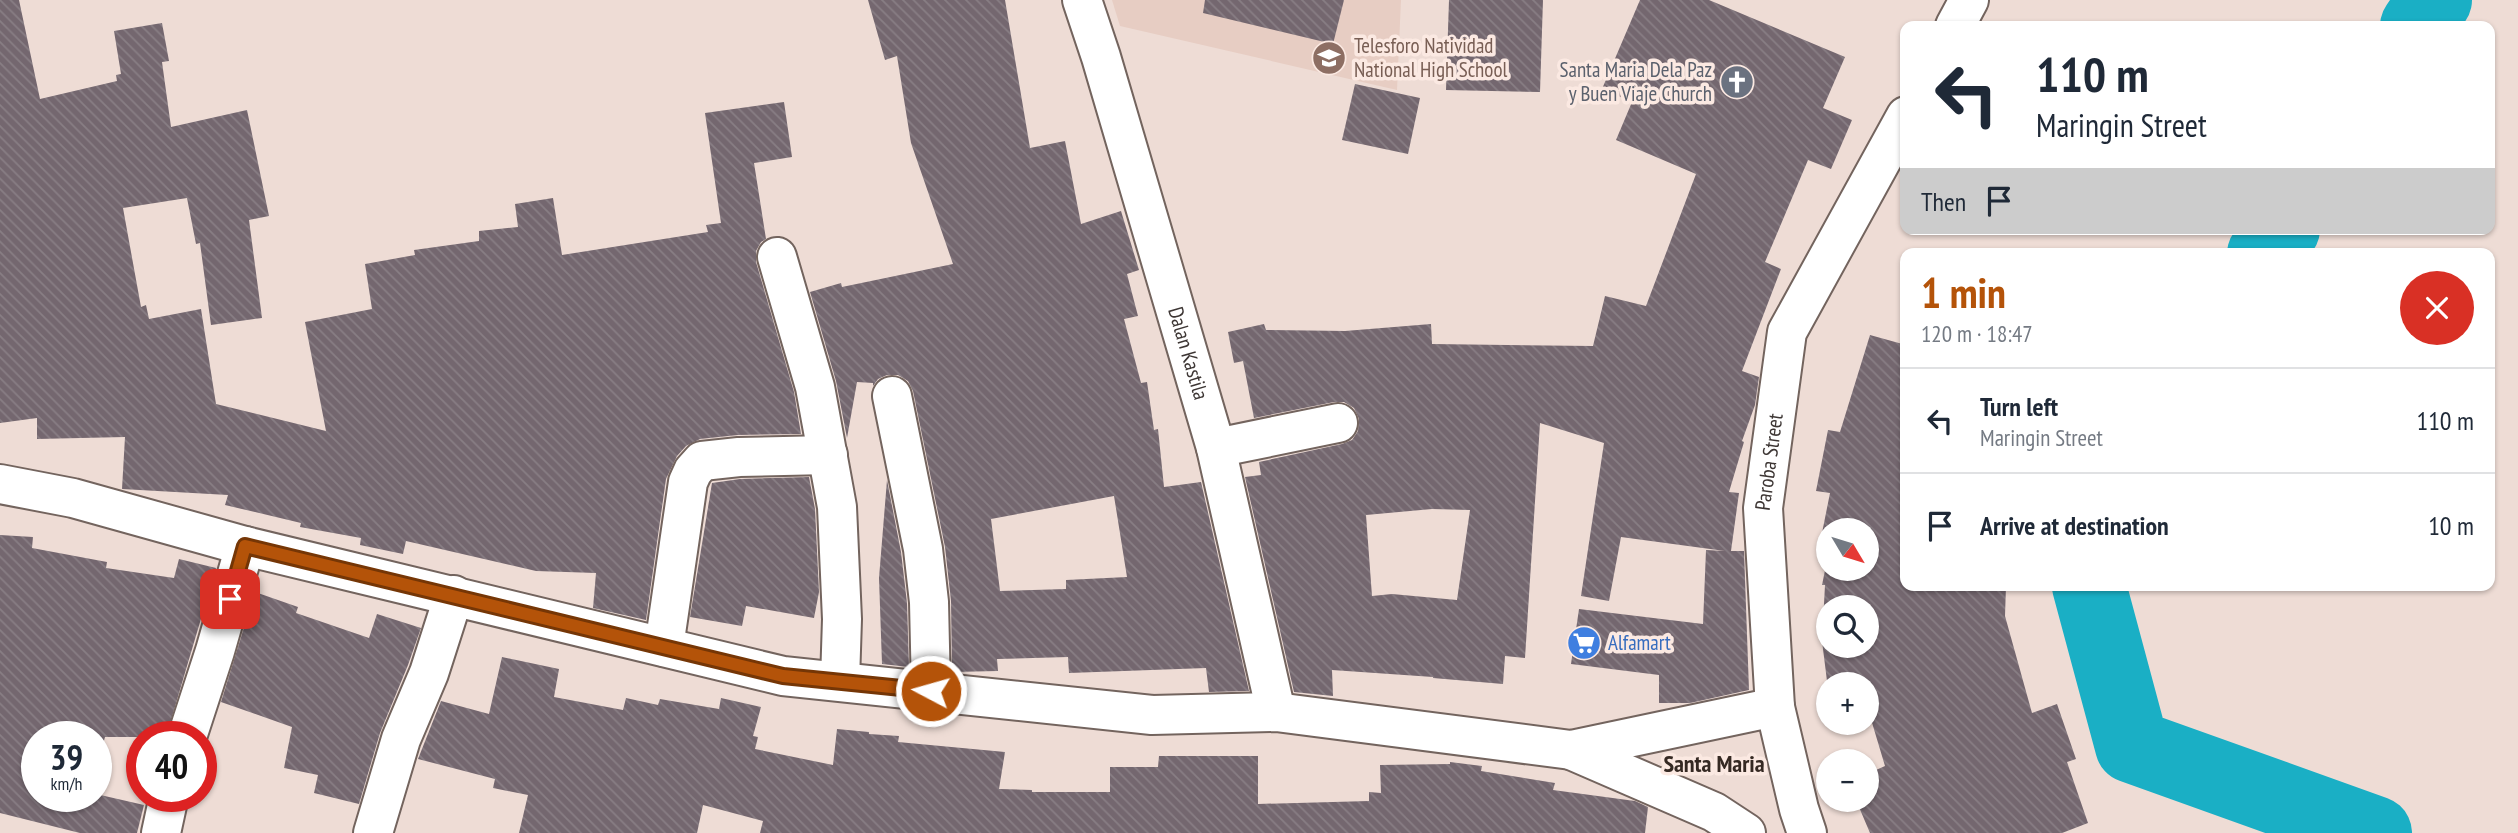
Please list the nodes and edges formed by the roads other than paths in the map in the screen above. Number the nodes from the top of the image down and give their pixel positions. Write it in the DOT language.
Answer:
graph roads {
  1 [pos="1082,0"];
  2 [pos="1969,0"];
  3 [pos="1958,21"];
  4 [pos="1900,127"];
  5 [pos="778,257"];
  6 [pos="892,396"];
  7 [pos="1338,423"];
  8 [pos="1216,448"];
  9 [pos="828,456"];
  10 [pos="0,484"];
  11 [pos="245,546"];
  12 [pos="454,595"];
  13 [pos="664,647"];
  14 [pos="840,681"];
  15 [pos="931,691"];
  16 [pos="1775,706"];
  17 [pos="1276,712"];
  18 [pos="192,721"];
  19 [pos="1571,750"];
  20 [pos="166,812"];
  21 [pos="161,833"];
  22 [pos="373,833"];
  23 [pos="1746,833"];
  24 [pos="1807,833"];
  1 -- 8 [label="street, Dalan Kastila"];
  2 -- 3 [label="street"];
  4 -- 16 [label="street, Paroba Street"];
  5 -- 9 [label="street"];
  6 -- 15 [label="street"];
  7 -- 8 [label="street"];
  8 -- 17 [label="street, Dalan Kastila"];
  9 -- 13 [label="street"];
  9 -- 14 [label="street"];
  10 -- 11 [label="street"];
  11 -- 12 [label="street"];
  11 -- 18 [label="street"];
  12 -- 13 [label="street"];
  12 -- 22 [label="street"];
  13 -- 14 [label="street"];
  14 -- 15 [label="street"];
  15 -- 17 [label="street"];
  16 -- 19 [label="street"];
  16 -- 24 [label="street, Paroba Street"];
  17 -- 19 [label="street"];
  19 -- 23 [label="street"];
  20 -- 21 [label="street"];
}
